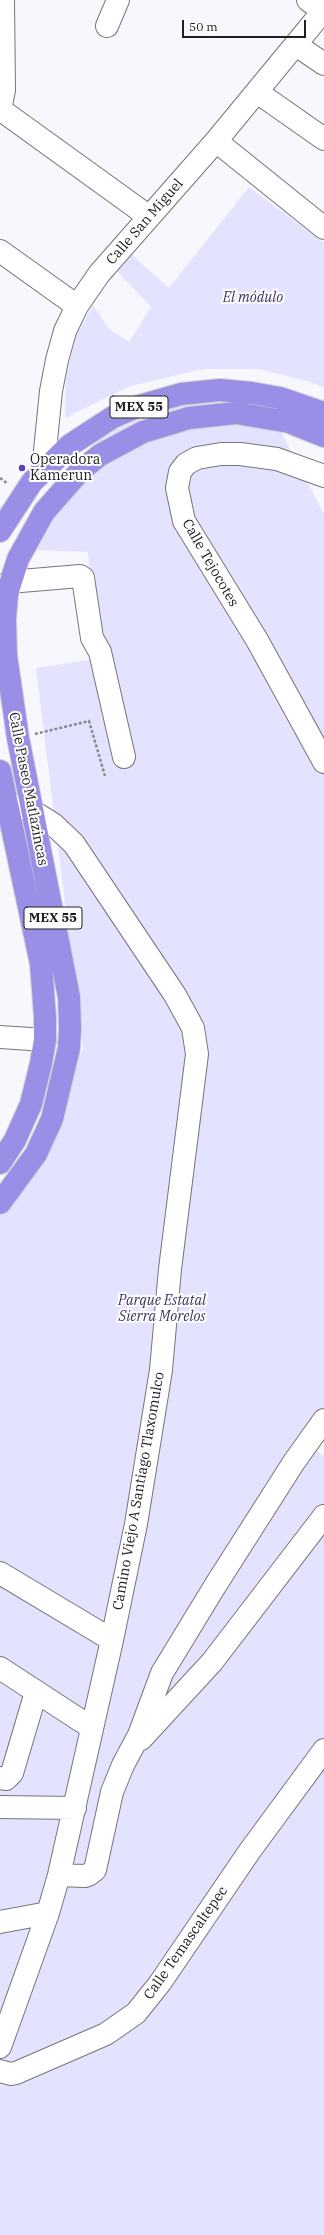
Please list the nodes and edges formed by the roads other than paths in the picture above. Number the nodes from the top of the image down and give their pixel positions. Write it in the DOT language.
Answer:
graph roads {
  1 [pos="3,0"];
  2 [pos="118,0"];
  3 [pos="318,7"];
  4 [pos="107,26"];
  5 [pos="296,45"];
  6 [pos="324,64"];
  7 [pos="257,92"];
  8 [pos="0,110"];
  9 [pos="324,139"];
  10 [pos="216,141"];
  11 [pos="148,216"];
  12 [pos="324,228"];
  13 [pos="0,251"];
  14 [pos="77,306"];
  15 [pos="324,413"];
  16 [pos="324,436"];
  17 [pos="43,470"];
  18 [pos="324,476"];
  19 [pos="0,531"];
  20 [pos="9,582"];
  21 [pos="124,757"];
  22 [pos="324,762"];
  23 [pos="0,771"];
  24 [pos="8,802"];
  25 [pos="32,811"];
  26 [pos="0,1037"];
  27 [pos="45,1040"];
  28 [pos="0,1163"];
  29 [pos="0,1203"];
  30 [pos="324,1420"];
  31 [pos="324,1516"];
  32 [pos="0,1573"];
  33 [pos="112,1640"];
  34 [pos="0,1668"];
  35 [pos="36,1692"];
  36 [pos="92,1728"];
  37 [pos="132,1748"];
  38 [pos="324,1750"];
  39 [pos="0,1778"];
  40 [pos="0,1807"];
  41 [pos="75,1808"];
  42 [pos="59,1875"];
  43 [pos="48,1913"];
  44 [pos="0,1922"];
  45 [pos="0,2047"];
  46 [pos="0,2071"];
  1 -- 8 [label="street"];
  2 -- 4 [label="street"];
  3 -- 5 [label="street, Calle San Miguel"];
  5 -- 6 [label="street"];
  5 -- 7 [label="street, Calle San Miguel"];
  7 -- 9 [label="street"];
  7 -- 10 [label="street, Calle San Miguel"];
  8 -- 11 [label="street"];
  10 -- 11 [label="street, Calle San Miguel"];
  10 -- 12 [label="street"];
  11 -- 14 [label="street, Calle San Miguel"];
  13 -- 14 [label="street"];
  14 -- 17 [label="street, Calle San Miguel"];
  15 -- 17 [label="highway, MEX 55"];
  16 -- 20 [label="highway, Calle Paseo Matlazincas / MEX 55"];
  17 -- 19 [label="highway, MEX 55"];
  18 -- 22 [label="street, Calle Tejocotes"];
  20 -- 21 [label="street"];
  20 -- 25 [label="highway, Calle Paseo Matlazincas / MEX 55"];
  23 -- 24 [label="highway, Calle Paseo Matlazincas / MEX 55"];
  24 -- 25 [label="street, Camino Viejo A Santiago Tlaxomulco"];
  24 -- 27 [label="highway, Calle Paseo Matlazincas / MEX 55"];
  25 -- 29 [label="highway, Calle Paseo Matlazincas / MEX 55"];
  25 -- 33 [label="street, Camino Viejo A Santiago Tlaxomulco"];
  26 -- 27 [label="street"];
  27 -- 28 [label="highway, Calle Paseo Matlazincas / MEX 55"];
  30 -- 37 [label="street"];
  31 -- 37 [label="street"];
  32 -- 33 [label="street"];
  33 -- 36 [label="street, Camino Viejo A Santiago Tlaxomulco"];
  34 -- 35 [label="street"];
  35 -- 36 [label="street"];
  35 -- 39 [label="street"];
  36 -- 41 [label="street, Camino Viejo A Santiago Tlaxomulco"];
  37 -- 42 [label="street"];
  38 -- 46 [label="street, Calle Temascaltepec"];
  40 -- 41 [label="street"];
  41 -- 42 [label="street, Camino Viejo A Santiago Tlaxomulco"];
  42 -- 43 [label="street, Camino Viejo A Santiago Tlaxomulco"];
  43 -- 44 [label="street"];
  43 -- 45 [label="street, Camino Viejo A Santiago Tlaxomulco"];
}
